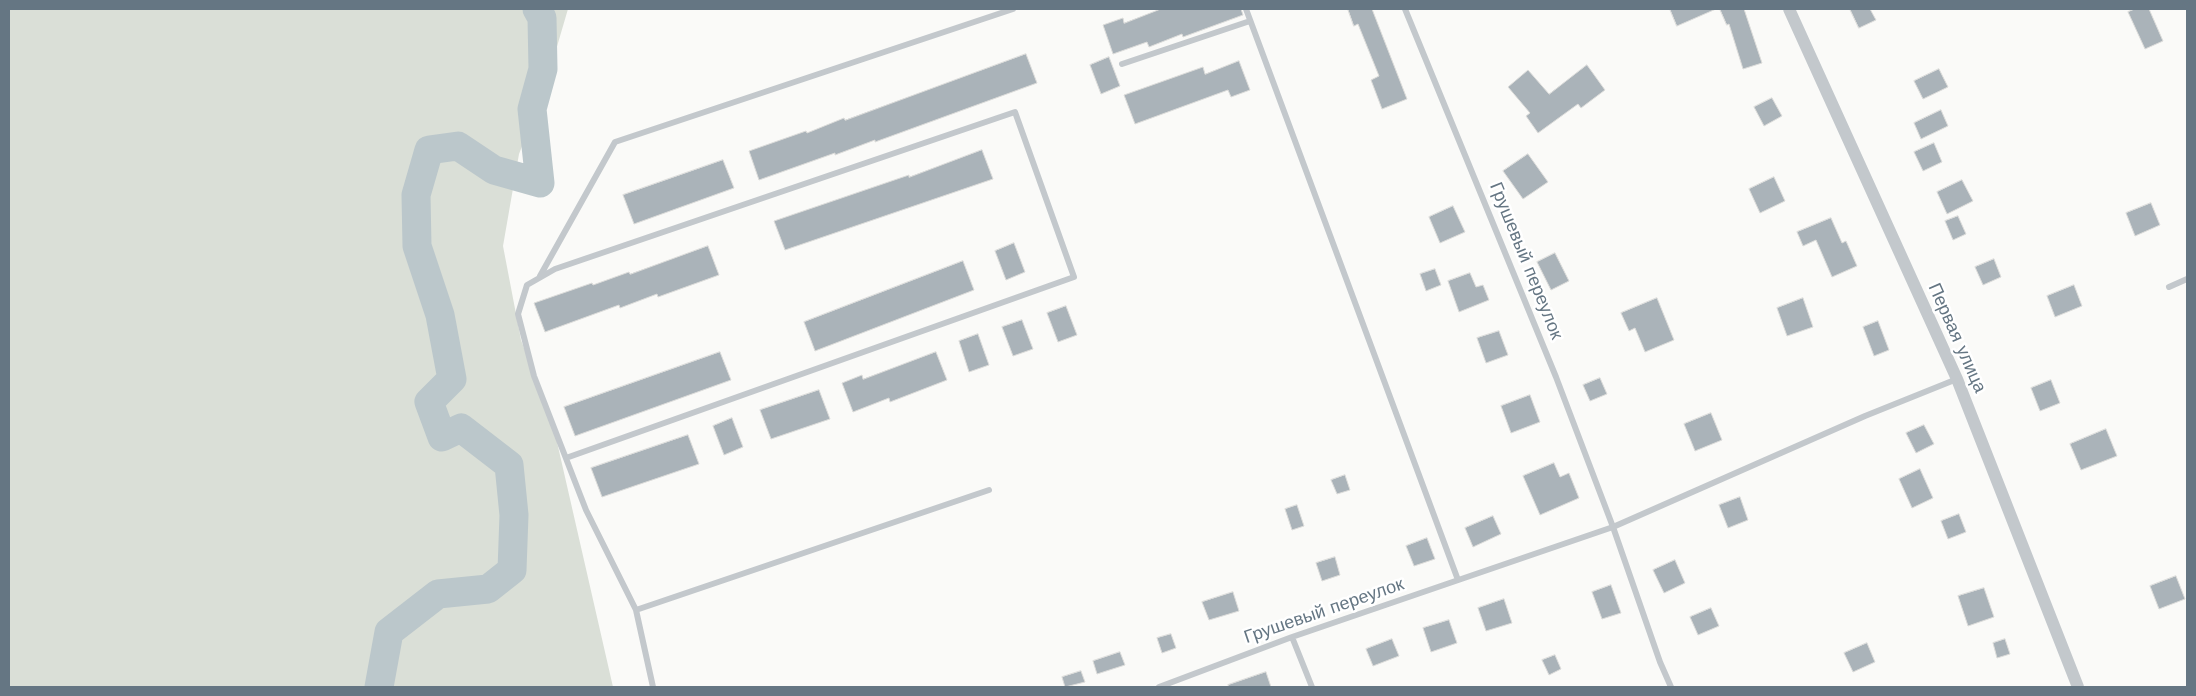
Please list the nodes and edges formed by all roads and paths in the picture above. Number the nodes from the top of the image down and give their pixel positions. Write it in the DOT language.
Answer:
graph roads {
  1 [pos="1013,9"];
  2 [pos="1246,9"];
  3 [pos="1405,9"];
  4 [pos="1789,9"];
  5 [pos="1250,20"];
  6 [pos="1122,64"];
  7 [pos="539,278"];
  8 [pos="2187,279"];
  9 [pos="2169,287"];
  10 [pos="1957,379"];
  11 [pos="566,458"];
  12 [pos="989,490"];
  13 [pos="1613,528"];
  14 [pos="1458,580"];
  15 [pos="636,610"];
  16 [pos="1292,637"];
  17 [pos="653,687"];
  18 [pos="1159,687"];
  19 [pos="1312,687"];
  20 [pos="1671,687"];
  21 [pos="2078,687"];
  1 -- 7 [label="lane"];
  2 -- 5 [label="lane"];
  3 -- 13 [label="lane, Грушевый переулок"];
  4 -- 10 [label="street, Первая улица"];
  5 -- 6 [label="lane"];
  5 -- 14 [label="lane"];
  7 -- 11 [label="lane"];
  7 -- 11 [label="lane"];
  8 -- 9 [label="lane"];
  10 -- 13 [label="lane, Грушевый переулок"];
  10 -- 21 [label="street, Первая улица"];
  11 -- 15 [label="lane"];
  12 -- 15 [label="lane"];
  13 -- 14 [label="lane, Грушевый переулок"];
  13 -- 20 [label="lane, Грушевый переулок"];
  14 -- 16 [label="lane, Грушевый переулок"];
  15 -- 17 [label="lane"];
  16 -- 18 [label="lane, Грушевый переулок"];
  16 -- 19 [label="lane"];
}
